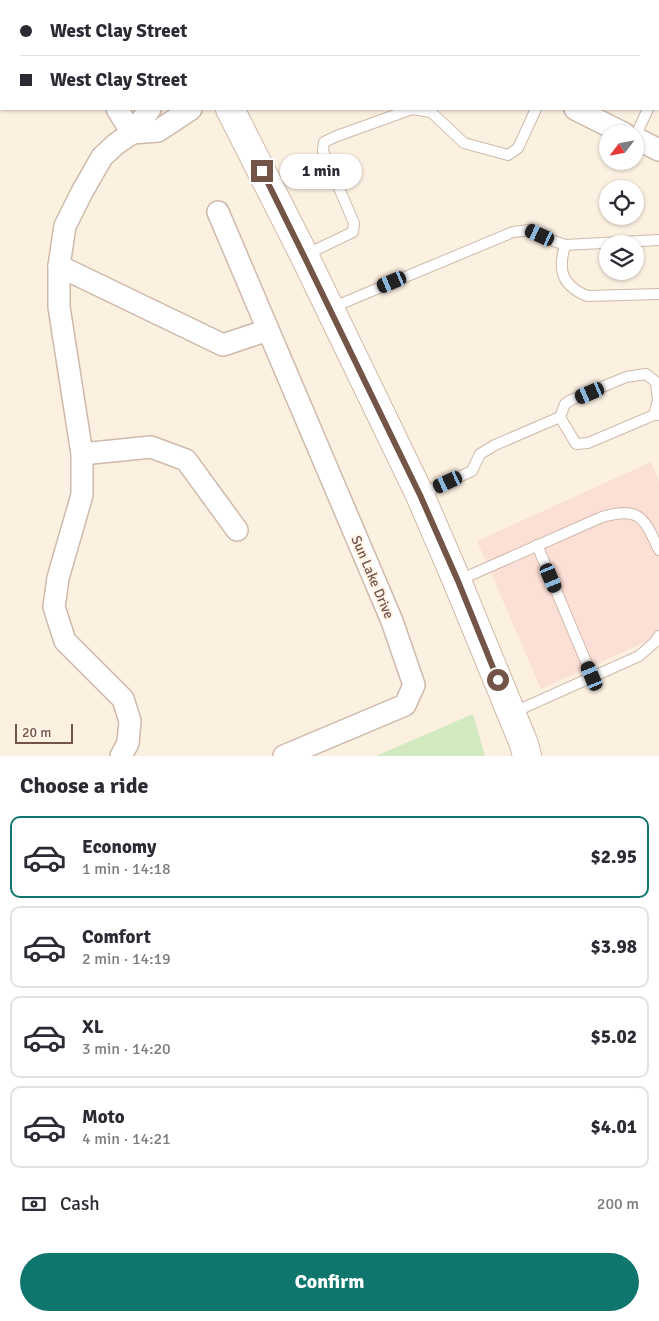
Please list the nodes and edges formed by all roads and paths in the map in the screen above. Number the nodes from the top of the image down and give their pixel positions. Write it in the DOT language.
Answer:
graph roads {
  1 [pos="117,110"];
  2 [pos="149,110"];
  3 [pos="190,110"];
  4 [pos="231,110"];
  5 [pos="409,110"];
  6 [pos="419,110"];
  7 [pos="536,110"];
  8 [pos="577,110"];
  9 [pos="648,110"];
  10 [pos="607,125"];
  11 [pos="641,125"];
  12 [pos="132,133"];
  13 [pos="644,142"];
  14 [pos="659,150"];
  15 [pos="218,212"];
  16 [pos="659,240"];
  17 [pos="565,245"];
  18 [pos="304,256"];
  19 [pos="59,266"];
  20 [pos="659,294"];
  21 [pos="330,309"];
  22 [pos="268,330"];
  23 [pos="656,415"];
  24 [pos="560,417"];
  25 [pos="82,454"];
  26 [pos="420,495"];
  27 [pos="237,530"];
  28 [pos="537,545"];
  29 [pos="659,550"];
  30 [pos="458,581"];
  31 [pos="659,636"];
  32 [pos="592,676"];
  33 [pos="511,713"];
  34 [pos="522,752"];
  35 [pos="121,756"];
  36 [pos="284,756"];
  1 -- 12 [label="street"];
  2 -- 12 [label="street"];
  3 -- 12 [label="street"];
  4 -- 18 [label="main road"];
  5 -- 18 [label="lane"];
  6 -- 7 [label="lane"];
  8 -- 10 [label="street"];
  9 -- 11 [label="lane"];
  12 -- 19 [label="street"];
  13 -- 14 [label="street"];
  15 -- 22 [label="street, Sun Lake Drive"];
  16 -- 17 [label="lane"];
  17 -- 20 [label="lane"];
  17 -- 21 [label="lane"];
  18 -- 21 [label="main road"];
  19 -- 22 [label="street"];
  19 -- 25 [label="street"];
  21 -- 26 [label="main road"];
  22 -- 36 [label="street, Sun Lake Drive"];
  23 -- 24 [label="lane"];
  23 -- 24 [label="lane"];
  24 -- 26 [label="lane"];
  25 -- 27 [label="street"];
  25 -- 35 [label="street"];
  26 -- 30 [label="main road"];
  28 -- 29 [label="lane"];
  28 -- 30 [label="lane"];
  28 -- 32 [label="lane"];
  30 -- 33 [label="main road"];
  31 -- 32 [label="lane"];
  32 -- 33 [label="lane"];
  33 -- 34 [label="main road"];
}
